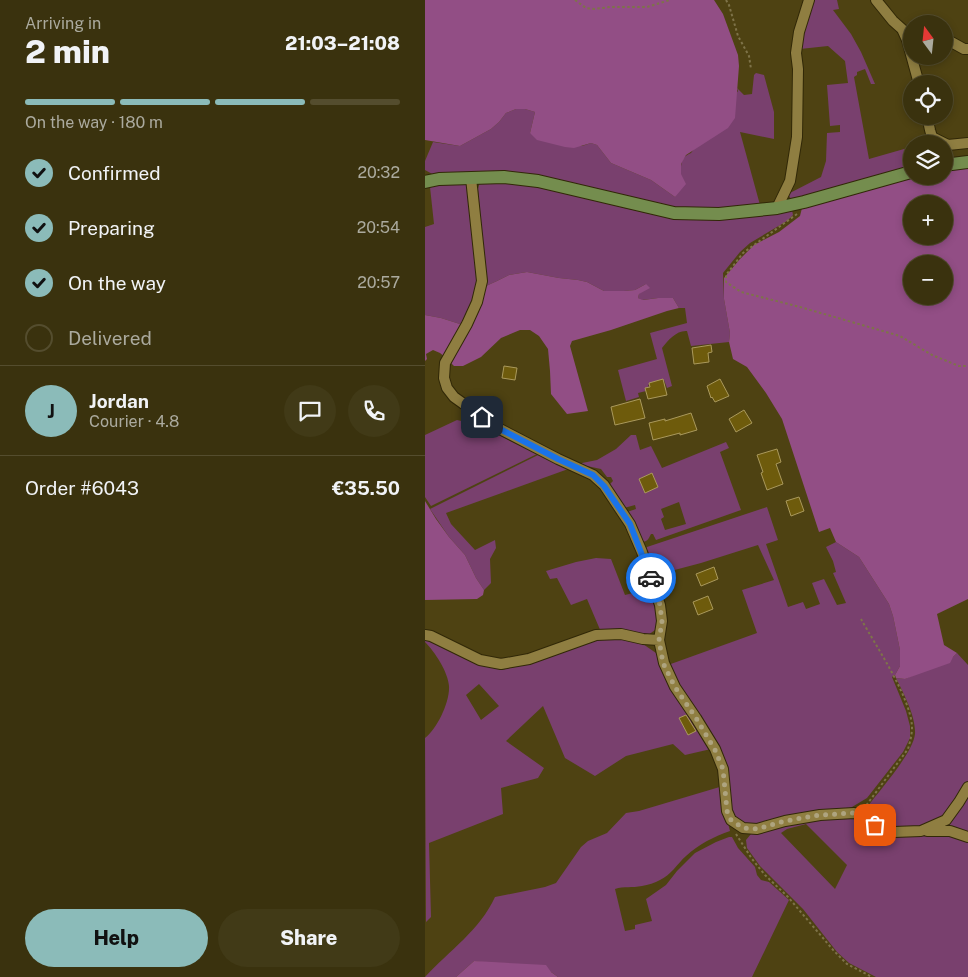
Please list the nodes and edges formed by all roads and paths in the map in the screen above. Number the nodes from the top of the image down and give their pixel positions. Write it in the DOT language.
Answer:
graph roads {
  1 [pos="575,0"];
  2 [pos="670,0"];
  3 [pos="726,0"];
  4 [pos="809,0"];
  5 [pos="876,0"];
  6 [pos="903,27"];
  7 [pos="953,42"];
  8 [pos="968,49"];
  9 [pos="751,69"];
  10 [pos="929,125"];
  11 [pos="968,143"];
  12 [pos="968,162"];
  13 [pos="953,164"];
  14 [pos="903,174"];
  15 [pos="471,178"];
  16 [pos="425,182"];
  17 [pos="804,202"];
  18 [pos="777,208"];
  19 [pos="968,366"];
  20 [pos="861,619"];
  21 [pos="425,635"];
  22 [pos="659,640"];
  23 [pos="968,787"];
  24 [pos="860,815"];
  25 [pos="731,820"];
  26 [pos="921,831"];
  27 [pos="968,837"];
  28 [pos="872,977"];
  1 -- 2 [label="path"];
  3 -- 9 [label="path"];
  4 -- 18 [label="street"];
  5 -- 6 [label="street"];
  7 -- 8 [label="street"];
  10 -- 11 [label="street"];
  12 -- 13 [label="main road"];
  14 -- 17 [label="main road"];
  15 -- 16 [label="main road"];
  15 -- 18 [label="main road"];
  15 -- 22 [label="street"];
  17 -- 18 [label="main road"];
  17 -- 19 [label="path"];
  20 -- 24 [label="path"];
  21 -- 22 [label="street"];
  22 -- 25 [label="street"];
  23 -- 26 [label="street"];
  24 -- 25 [label="street"];
  24 -- 26 [label="street"];
  25 -- 28 [label="path"];
  26 -- 27 [label="street"];
}
